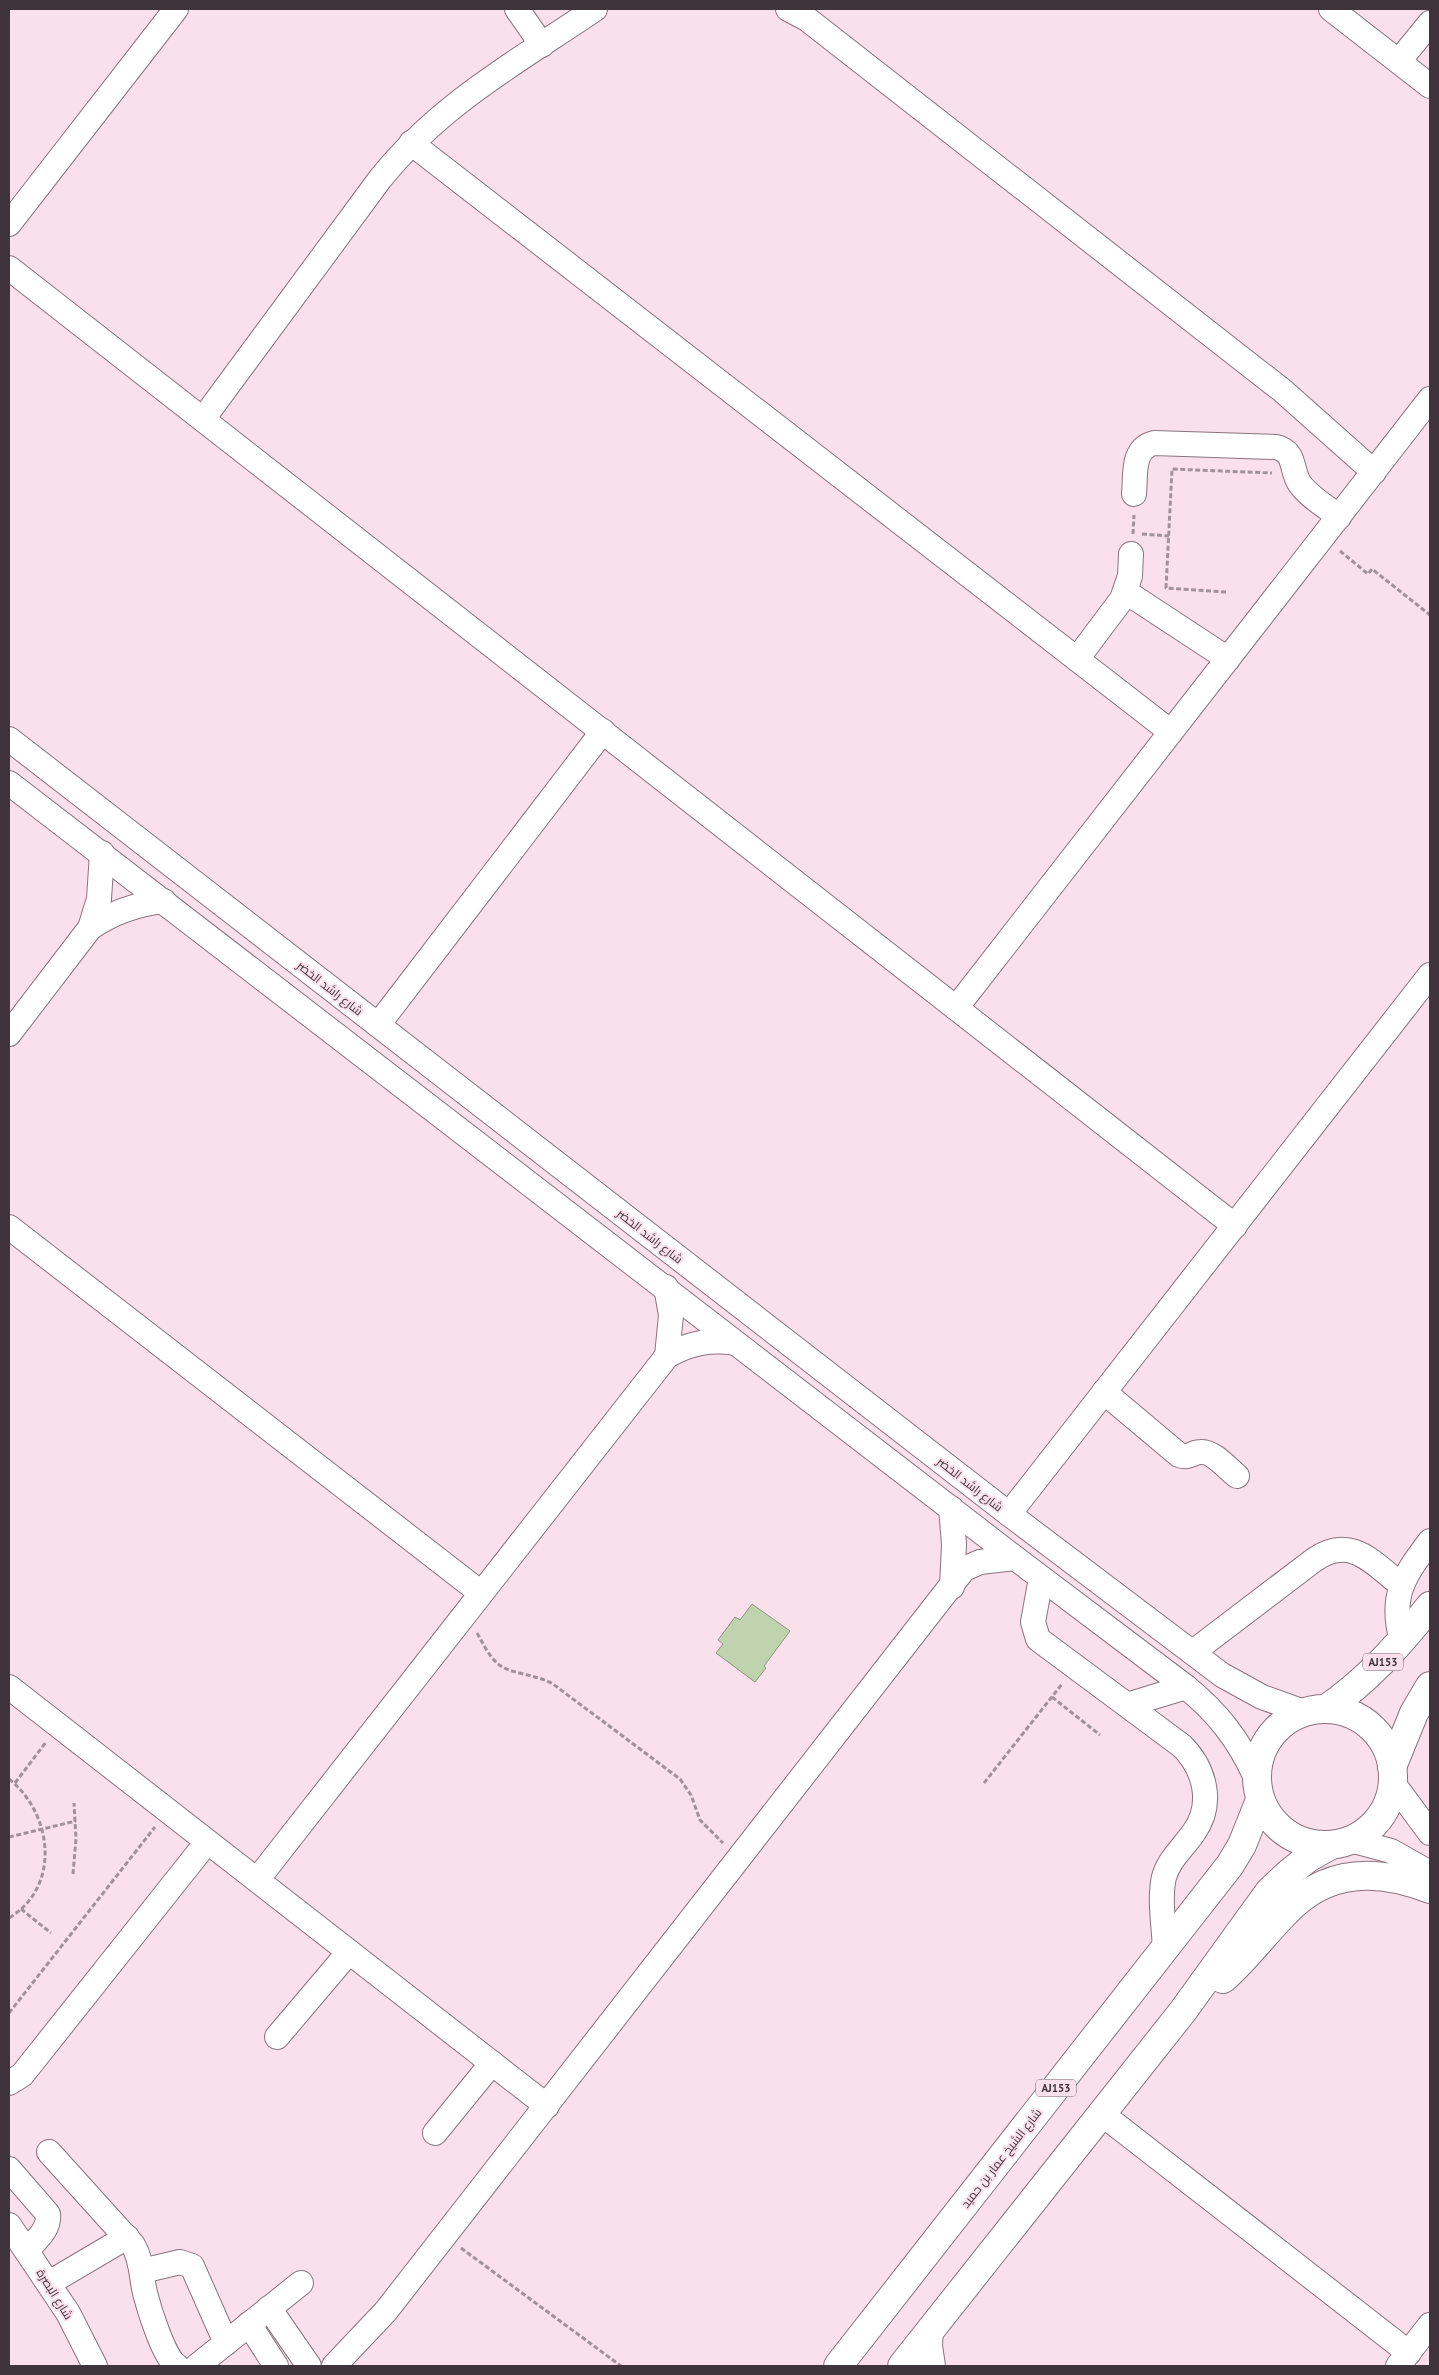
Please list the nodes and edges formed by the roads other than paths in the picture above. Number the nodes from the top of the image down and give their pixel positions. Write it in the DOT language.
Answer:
graph roads {
  1 [pos="176,9"];
  2 [pos="517,9"];
  3 [pos="595,9"];
  4 [pos="1331,9"];
  5 [pos="797,12"];
  6 [pos="1430,23"];
  7 [pos="1430,44"];
  8 [pos="542,45"];
  9 [pos="1405,66"];
  10 [pos="1430,86"];
  11 [pos="411,143"];
  12 [pos="9,224"];
  13 [pos="9,268"];
  14 [pos="1430,399"];
  15 [pos="203,419"];
  16 [pos="1379,464"];
  17 [pos="1134,494"];
  18 [pos="1339,517"];
  19 [pos="1132,544"];
  20 [pos="1126,592"];
  21 [pos="1077,659"];
  22 [pos="1228,660"];
  23 [pos="603,732"];
  24 [pos="1171,732"];
  25 [pos="9,739"];
  26 [pos="9,783"];
  27 [pos="102,854"];
  28 [pos="164,901"];
  29 [pos="90,928"];
  30 [pos="1430,975"];
  31 [pos="956,1008"];
  32 [pos="378,1025"];
  33 [pos="9,1034"];
  34 [pos="1235,1226"];
  35 [pos="9,1227"];
  36 [pos="666,1287"];
  37 [pos="735,1343"];
  38 [pos="666,1356"];
  39 [pos="1104,1392"];
  40 [pos="1237,1476"];
  41 [pos="951,1508"];
  42 [pos="1009,1514"];
  43 [pos="1430,1541"];
  44 [pos="1015,1558"];
  45 [pos="1041,1578"];
  46 [pos="1401,1585"];
  47 [pos="952,1587"];
  48 [pos="482,1593"];
  49 [pos="1430,1606"];
  50 [pos="1402,1641"];
  51 [pos="1193,1652"];
  52 [pos="1430,1686"];
  53 [pos="1186,1687"];
  54 [pos="9,1688"];
  55 [pos="1127,1705"];
  56 [pos="1315,1710"];
  57 [pos="1393,1775"];
  58 [pos="1258,1789"];
  59 [pos="1430,1833"];
  60 [pos="207,1842"];
  61 [pos="1340,1843"];
  62 [pos="1430,1873"];
  63 [pos="257,1880"];
  64 [pos="1430,1889"];
  65 [pos="1165,1949"];
  66 [pos="349,1952"];
  67 [pos="1183,2011"];
  68 [pos="277,2037"];
  69 [pos="492,2063"];
  70 [pos="9,2083"];
  71 [pos="547,2106"];
  72 [pos="1102,2114"];
  73 [pos="435,2133"];
  74 [pos="49,2152"];
  75 [pos="9,2169"];
  76 [pos="9,2225"];
  77 [pos="127,2237"];
  78 [pos="27,2250"];
  79 [pos="142,2271"];
  80 [pos="49,2283"];
  81 [pos="301,2283"];
  82 [pos="269,2308"];
  83 [pos="249,2324"];
  84 [pos="931,2328"];
  85 [pos="226,2343"];
  86 [pos="1418,2345"];
  87 [pos="95,2366"];
  88 [pos="177,2366"];
  89 [pos="197,2366"];
  90 [pos="276,2366"];
  91 [pos="309,2366"];
  92 [pos="334,2366"];
  93 [pos="838,2366"];
  94 [pos="902,2366"];
  95 [pos="933,2366"];
  1 -- 12 [label="street"];
  2 -- 8 [label="street"];
  3 -- 8 [label="street"];
  4 -- 9 [label="street"];
  5 -- 16 [label="street"];
  6 -- 9 [label="street"];
  7 -- 9 [label="street"];
  8 -- 11 [label="street"];
  9 -- 10 [label="street"];
  11 -- 15 [label="street"];
  11 -- 21 [label="street"];
  13 -- 15 [label="street"];
  14 -- 16 [label="street"];
  15 -- 23 [label="street"];
  16 -- 18 [label="street"];
  17 -- 18 [label="street"];
  18 -- 22 [label="street"];
  19 -- 20 [label="street"];
  20 -- 21 [label="street"];
  20 -- 22 [label="street"];
  21 -- 24 [label="street"];
  22 -- 24 [label="street"];
  23 -- 31 [label="street"];
  23 -- 32 [label="street"];
  24 -- 31 [label="street"];
  25 -- 32 [label="street, شارع راشد الخضر"];
  26 -- 27 [label="street"];
  27 -- 28 [label="street"];
  27 -- 29 [label="street"];
  28 -- 29 [label="street"];
  28 -- 36 [label="street"];
  29 -- 33 [label="street"];
  30 -- 34 [label="street"];
  31 -- 34 [label="street"];
  32 -- 42 [label="street, شارع راشد الخضر"];
  34 -- 39 [label="street"];
  35 -- 48 [label="street"];
  36 -- 37 [label="street"];
  36 -- 38 [label="street"];
  37 -- 38 [label="street"];
  37 -- 41 [label="street"];
  38 -- 48 [label="street"];
  39 -- 40 [label="street"];
  39 -- 42 [label="street"];
  41 -- 44 [label="street"];
  41 -- 47 [label="street"];
  42 -- 51 [label="street, شارع راشد الخضر"];
  43 -- 46 [label="street"];
  44 -- 45 [label="street"];
  44 -- 47 [label="street"];
  45 -- 53 [label="street"];
  45 -- 55 [label="street"];
  46 -- 50 [label="street"];
  46 -- 51 [label="street"];
  47 -- 71 [label="street"];
  48 -- 63 [label="street"];
  49 -- 50 [label="main road, AJ153"];
  50 -- 56 [label="main road, AJ153"];
  51 -- 56 [label="street, شارع راشد الخضر"];
  52 -- 57 [label="main road"];
  53 -- 55 [label="street"];
  53 -- 58 [label="street"];
  54 -- 60 [label="street"];
  55 -- 65 [label="street"];
  56 -- 57 [label="main road"];
  56 -- 58 [label="main road"];
  57 -- 59 [label="street"];
  57 -- 61 [label="main road"];
  58 -- 61 [label="main road"];
  58 -- 65 [label="main road, شارع الشيخ عمار بن حميد / AJ153"];
  60 -- 63 [label="street"];
  60 -- 70 [label="street"];
  61 -- 62 [label="street"];
  61 -- 67 [label="main road"];
  63 -- 66 [label="street"];
  64 -- 67 [label="main road"];
  65 -- 93 [label="main road, شارع الشيخ عمار بن حميد / AJ153"];
  66 -- 68 [label="street"];
  66 -- 69 [label="street"];
  67 -- 72 [label="main road"];
  69 -- 71 [label="street"];
  69 -- 73 [label="street"];
  71 -- 92 [label="street"];
  72 -- 84 [label="main road"];
  72 -- 86 [label="street"];
  74 -- 77 [label="street"];
  75 -- 78 [label="street"];
  76 -- 78 [label="street, شارع البصرة"];
  77 -- 79 [label="street"];
  77 -- 80 [label="street"];
  78 -- 80 [label="street, شارع البصرة"];
  79 -- 85 [label="street"];
  79 -- 88 [label="street"];
  80 -- 87 [label="street, شارع البصرة"];
  81 -- 82 [label="street"];
  82 -- 83 [label="street"];
  82 -- 91 [label="street"];
  83 -- 85 [label="street"];
  83 -- 90 [label="street"];
  84 -- 94 [label="main road"];
  84 -- 95 [label="street"];
  85 -- 89 [label="street"];
}
